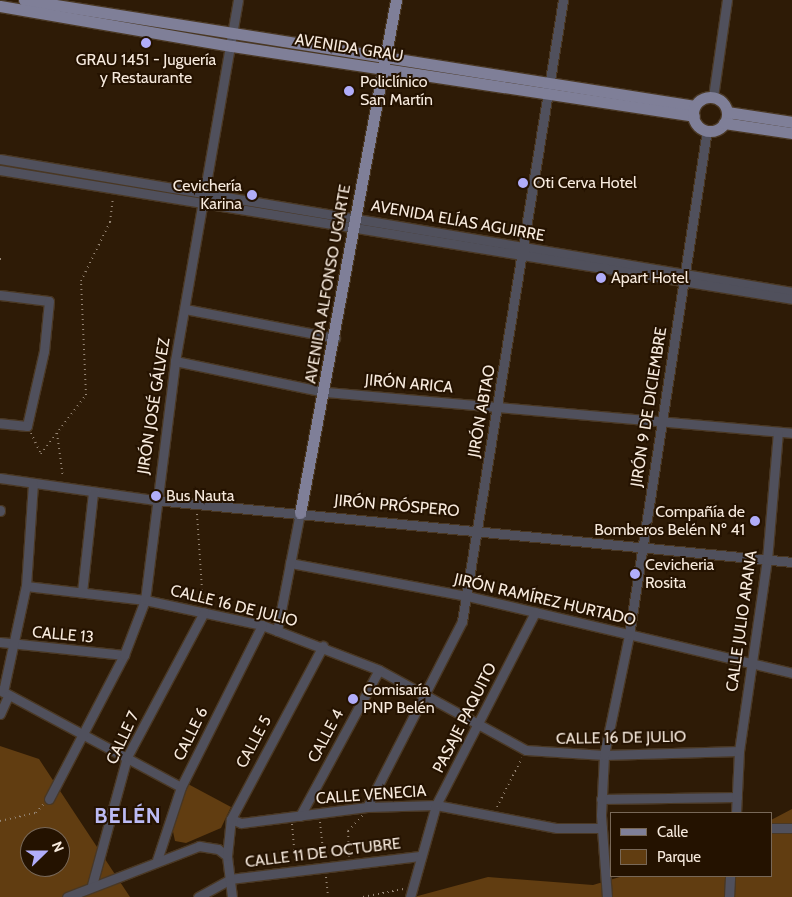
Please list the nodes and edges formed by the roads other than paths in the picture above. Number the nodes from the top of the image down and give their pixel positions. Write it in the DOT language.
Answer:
graph roads {
  1 [pos="24,0"];
  2 [pos="238,0"];
  3 [pos="396,0"];
  4 [pos="404,0"];
  5 [pos="562,0"];
  6 [pos="727,0"];
  7 [pos="0,6"];
  8 [pos="85,11"];
  9 [pos="232,40"];
  10 [pos="386,65"];
  11 [pos="548,90"];
  12 [pos="713,97"];
  13 [pos="694,112"];
  14 [pos="726,118"];
  15 [pos="792,122"];
  16 [pos="708,130"];
  17 [pos="792,134"];
  18 [pos="0,159"];
  19 [pos="0,170"];
  20 [pos="61,176"];
  21 [pos="201,199"];
  22 [pos="356,223"];
  23 [pos="524,252"];
  24 [pos="685,278"];
  25 [pos="792,292"];
  26 [pos="0,295"];
  27 [pos="792,299"];
  28 [pos="185,309"];
  29 [pos="335,338"];
  30 [pos="175,361"];
  31 [pos="325,392"];
  32 [pos="498,406"];
  33 [pos="0,423"];
  34 [pos="662,423"];
  35 [pos="778,432"];
  36 [pos="792,432"];
  37 [pos="0,478"];
  38 [pos="33,483"];
  39 [pos="93,492"];
  40 [pos="155,500"];
  41 [pos="300,513"];
  42 [pos="477,528"];
  43 [pos="643,545"];
  44 [pos="767,560"];
  45 [pos="792,562"];
  46 [pos="290,563"];
  47 [pos="26,586"];
  48 [pos="82,592"];
  49 [pos="467,596"];
  50 [pos="145,600"];
  51 [pos="204,612"];
  52 [pos="535,612"];
  53 [pos="262,625"];
  54 [pos="277,631"];
  55 [pos="629,635"];
  56 [pos="0,642"];
  57 [pos="16,645"];
  58 [pos="323,646"];
  59 [pos="124,655"];
  60 [pos="751,663"];
  61 [pos="378,670"];
  62 [pos="792,673"];
  63 [pos="4,693"];
  64 [pos="427,697"];
  65 [pos="0,714"];
  66 [pos="479,726"];
  67 [pos="84,733"];
  68 [pos="739,751"];
  69 [pos="604,755"];
  70 [pos="127,757"];
  71 [pos="181,787"];
  72 [pos="737,797"];
  73 [pos="49,798"];
  74 [pos="601,799"];
  75 [pos="436,805"];
  76 [pos="367,807"];
  77 [pos="736,812"];
  78 [pos="296,816"];
  79 [pos="231,819"];
  80 [pos="602,828"];
  81 [pos="772,828"];
  82 [pos="792,828"];
  83 [pos="227,856"];
  84 [pos="420,856"];
  85 [pos="157,860"];
  86 [pos="730,877"];
  87 [pos="230,879"];
  88 [pos="92,885"];
  89 [pos="411,892"];
  90 [pos="67,897"];
  91 [pos="198,897"];
  92 [pos="232,897"];
  93 [pos="607,897"];
  94 [pos="729,897"];
  1 -- 8 [label="main road, AVENIDA GRAU"];
  2 -- 9 [label="street, JIRÓN JOSÉ GÁLVEZ"];
  3 -- 10 [label="main road, AVENIDA ALFONSO UGARTE"];
  4 -- 10 [label="main road, AVENIDA ALFONSO UGARTE"];
  5 -- 11 [label="street, JIRÓN ABTAO"];
  6 -- 12 [label="street"];
  7 -- 8 [label="main road, AVENIDA GRAU"];
  8 -- 9 [label="main road, AVENIDA GRAU"];
  9 -- 10 [label="main road, AVENIDA GRAU"];
  9 -- 21 [label="street, JIRÓN JOSÉ GÁLVEZ"];
  10 -- 11 [label="main road, AVENIDA GRAU"];
  10 -- 22 [label="main road, AVENIDA ALFONSO UGARTE"];
  11 -- 13 [label="main road, AVENIDA GRAU"];
  11 -- 23 [label="street, JIRÓN ABTAO"];
  12 -- 13 [label="main road"];
  12 -- 14 [label="main road"];
  13 -- 16 [label="main road"];
  14 -- 15 [label="main road"];
  14 -- 16 [label="main road"];
  14 -- 17 [label="main road"];
  16 -- 24 [label="street, JIRÓN 9 DE DICIEMBRE"];
  18 -- 20 [label="street, AVENIDA ELÍAS AGUIRRE"];
  19 -- 20 [label="street, AVENIDA ELÍAS AGUIRRE"];
  20 -- 21 [label="street, AVENIDA ELÍAS AGUIRRE"];
  20 -- 21 [label="street, AVENIDA ELÍAS AGUIRRE"];
  21 -- 22 [label="street, AVENIDA ELÍAS AGUIRRE"];
  21 -- 28 [label="street, JIRÓN JOSÉ GÁLVEZ"];
  22 -- 23 [label="street, AVENIDA ELÍAS AGUIRRE"];
  22 -- 29 [label="main road, AVENIDA ALFONSO UGARTE"];
  23 -- 24 [label="street, AVENIDA ELÍAS AGUIRRE"];
  23 -- 32 [label="street, JIRÓN ABTAO"];
  24 -- 25 [label="street, AVENIDA ELÍAS AGUIRRE"];
  24 -- 27 [label="street, AVENIDA ELÍAS AGUIRRE"];
  24 -- 34 [label="street, JIRÓN 9 DE DICIEMBRE"];
  26 -- 33 [label="street"];
  28 -- 29 [label="street"];
  28 -- 30 [label="street, JIRÓN JOSÉ GÁLVEZ"];
  29 -- 31 [label="main road, AVENIDA ALFONSO UGARTE"];
  30 -- 31 [label="street, JIRÓN ARICA"];
  30 -- 40 [label="street, JIRÓN JOSÉ GÁLVEZ"];
  31 -- 32 [label="street, JIRÓN ARICA"];
  31 -- 41 [label="main road, AVENIDA ALFONSO UGARTE"];
  32 -- 34 [label="street, JIRÓN ARICA"];
  32 -- 42 [label="street, JIRÓN ABTAO"];
  34 -- 35 [label="street, JIRÓN ARICA"];
  34 -- 43 [label="street, JIRÓN 9 DE DICIEMBRE"];
  35 -- 36 [label="street, JIRÓN ARICA"];
  35 -- 44 [label="street, CALLE JULIO ARANA"];
  37 -- 38 [label="street, JIRÓN PRÓSPERO"];
  38 -- 39 [label="street, JIRÓN PRÓSPERO"];
  38 -- 47 [label="street"];
  39 -- 40 [label="street, JIRÓN PRÓSPERO"];
  39 -- 48 [label="street"];
  40 -- 41 [label="street, JIRÓN PRÓSPERO"];
  40 -- 50 [label="street, JIRÓN JOSÉ GÁLVEZ"];
  41 -- 42 [label="street, JIRÓN PRÓSPERO"];
  41 -- 46 [label="street"];
  42 -- 43 [label="street, JIRÓN PRÓSPERO"];
  42 -- 49 [label="street, JIRÓN ABTAO"];
  43 -- 44 [label="street, JIRÓN PRÓSPERO"];
  43 -- 55 [label="street, JIRÓN 9 DE DICIEMBRE"];
  44 -- 45 [label="street, JIRÓN PRÓSPERO"];
  44 -- 60 [label="street, CALLE JULIO ARANA"];
  46 -- 49 [label="street, JIRÓN RAMÍREZ HURTADO"];
  46 -- 54 [label="street"];
  47 -- 48 [label="street, CALLE 16 DE JULIO"];
  47 -- 57 [label="street"];
  48 -- 50 [label="street, CALLE 16 DE JULIO"];
  49 -- 52 [label="street, JIRÓN RAMÍREZ HURTADO"];
  49 -- 64 [label="street, JIRÓN ABTAO"];
  50 -- 51 [label="street, CALLE 16 DE JULIO"];
  50 -- 59 [label="street, JIRÓN JOSÉ GÁLVEZ"];
  51 -- 53 [label="street, CALLE 16 DE JULIO"];
  51 -- 70 [label="street, CALLE 7"];
  52 -- 55 [label="street, JIRÓN RAMÍREZ HURTADO"];
  52 -- 66 [label="street, PASAJE PAQUITO"];
  53 -- 54 [label="street, CALLE 16 DE JULIO"];
  53 -- 71 [label="street, CALLE 6"];
  54 -- 58 [label="street, CALLE 16 DE JULIO"];
  55 -- 60 [label="street, JIRÓN RAMÍREZ HURTADO"];
  55 -- 69 [label="street, JIRÓN 9 DE DICIEMBRE"];
  56 -- 57 [label="street, CALLE 13"];
  57 -- 59 [label="street, CALLE 13"];
  57 -- 63 [label="street"];
  58 -- 61 [label="street, CALLE 16 DE JULIO"];
  58 -- 79 [label="street, CALLE 5"];
  59 -- 67 [label="street, JIRÓN JOSÉ GÁLVEZ"];
  60 -- 62 [label="street, JIRÓN RAMÍREZ HURTADO"];
  60 -- 68 [label="street, CALLE JULIO ARANA"];
  61 -- 64 [label="street, CALLE 16 DE JULIO"];
  61 -- 78 [label="street, CALLE 4"];
  63 -- 65 [label="street"];
  63 -- 67 [label="street"];
  64 -- 66 [label="street, CALLE 16 DE JULIO"];
  64 -- 76 [label="street, JIRÓN ABTAO"];
  66 -- 69 [label="street, CALLE 16 DE JULIO"];
  66 -- 75 [label="street, PASAJE PAQUITO"];
  67 -- 70 [label="street"];
  67 -- 73 [label="street, JIRÓN JOSÉ GÁLVEZ"];
  68 -- 69 [label="street, CALLE 16 DE JULIO"];
  68 -- 72 [label="street, CALLE JULIO ARANA"];
  69 -- 74 [label="street, JIRÓN 9 DE DICIEMBRE"];
  70 -- 71 [label="street"];
  70 -- 88 [label="street, CALLE 7"];
  71 -- 85 [label="street, CALLE 6"];
  72 -- 74 [label="street"];
  72 -- 77 [label="street, CALLE JULIO ARANA"];
  74 -- 80 [label="street, JIRÓN 9 DE DICIEMBRE"];
  75 -- 76 [label="street, CALLE VENECIA"];
  75 -- 80 [label="street, CALLE VENECIA"];
  75 -- 84 [label="street, PASAJE PAQUITO"];
  76 -- 78 [label="street, CALLE VENECIA"];
  78 -- 79 [label="street, CALLE VENECIA"];
  79 -- 83 [label="street, CALLE 5"];
  80 -- 93 [label="street, JIRÓN 9 DE DICIEMBRE"];
  81 -- 82 [label="street"];
  83 -- 85 [label="street"];
  83 -- 87 [label="street, CALLE 5"];
  84 -- 87 [label="street, CALLE 11 DE OCTUBRE"];
  84 -- 89 [label="street, PASAJE PAQUITO"];
  85 -- 88 [label="street"];
  86 -- 94 [label="street"];
  87 -- 91 [label="street"];
  87 -- 92 [label="street, CALLE 5"];
  88 -- 90 [label="street"];
}
